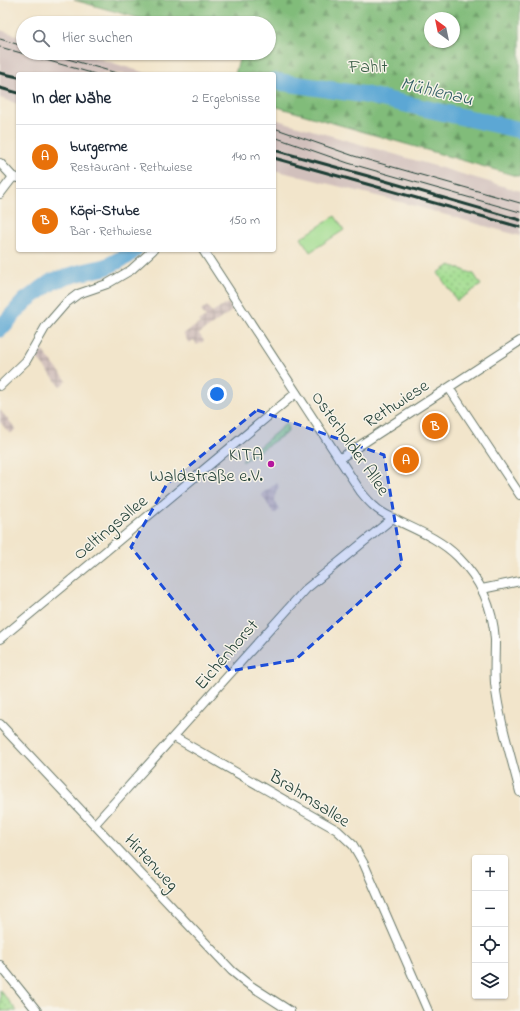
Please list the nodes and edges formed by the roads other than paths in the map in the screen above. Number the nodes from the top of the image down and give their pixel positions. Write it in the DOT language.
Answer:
graph roads {
  1 [pos="0,163"];
  2 [pos="16,177"];
  3 [pos="0,194"];
  4 [pos="152,252"];
  5 [pos="204,252"];
  6 [pos="520,340"];
  7 [pos="0,386"];
  8 [pos="449,388"];
  9 [pos="296,393"];
  10 [pos="339,459"];
  11 [pos="520,496"];
  12 [pos="393,518"];
  13 [pos="520,581"];
  14 [pos="482,589"];
  15 [pos="0,639"];
  16 [pos="0,724"];
  17 [pos="174,737"];
  18 [pos="520,792"];
  19 [pos="95,824"];
  20 [pos="0,965"];
  21 [pos="37,1011"];
  22 [pos="290,1011"];
  23 [pos="428,1011"];
  1 -- 2 [label="street"];
  2 -- 3 [label="street"];
  4 -- 7 [label="street"];
  5 -- 9 [label="street, Osterholder Allee"];
  6 -- 8 [label="street, Rethwiese"];
  8 -- 10 [label="street, Rethwiese"];
  8 -- 11 [label="street, Rethwiese"];
  9 -- 10 [label="street, Osterholder Allee"];
  9 -- 15 [label="street, Oeltingsallee"];
  10 -- 12 [label="street, Osterholder Allee"];
  12 -- 14 [label="street, Osterholder Allee"];
  12 -- 17 [label="street, Eichenhorst"];
  13 -- 14 [label="street"];
  14 -- 18 [label="street, Osterholder Allee"];
  16 -- 19 [label="street, Hirtenweg"];
  17 -- 19 [label="street, Eichenhorst"];
  17 -- 23 [label="street, Brahmsallee"];
  19 -- 22 [label="street, Hirtenweg"];
  20 -- 21 [label="street"];
}
